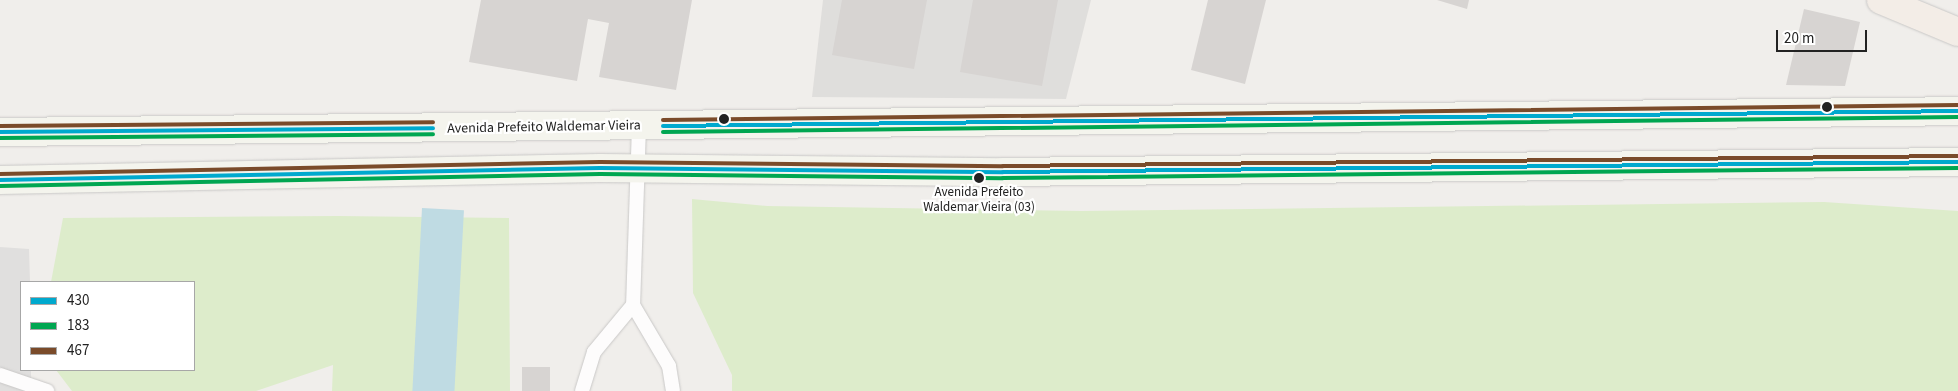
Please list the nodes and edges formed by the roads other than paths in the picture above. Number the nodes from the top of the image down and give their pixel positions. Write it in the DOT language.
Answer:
graph roads {
  1 [pos="1881,0"];
  2 [pos="1958,32"];
  3 [pos="1958,93"];
  4 [pos="1946,110"];
  5 [pos="599,126"];
  6 [pos="638,126"];
  7 [pos="0,132"];
  8 [pos="1958,162"];
  9 [pos="600,168"];
  10 [pos="637,168"];
  11 [pos="0,180"];
  12 [pos="633,305"];
  13 [pos="0,374"];
  14 [pos="47,391"];
  15 [pos="582,391"];
  16 [pos="673,391"];
  1 -- 2 [label="main road"];
  3 -- 4 [label="main road"];
  4 -- 6 [label="main road, Avenida Prefeito Waldemar Vieira"];
  5 -- 6 [label="main road, Avenida Prefeito Waldemar Vieira"];
  5 -- 7 [label="main road, Avenida Prefeito Waldemar Vieira"];
  5 -- 9 [label="main road"];
  6 -- 10 [label="lane"];
  8 -- 10 [label="main road"];
  9 -- 10 [label="main road"];
  9 -- 11 [label="main road"];
  10 -- 12 [label="lane"];
  12 -- 15 [label="lane"];
  12 -- 16 [label="lane"];
  13 -- 14 [label="lane"];
}
